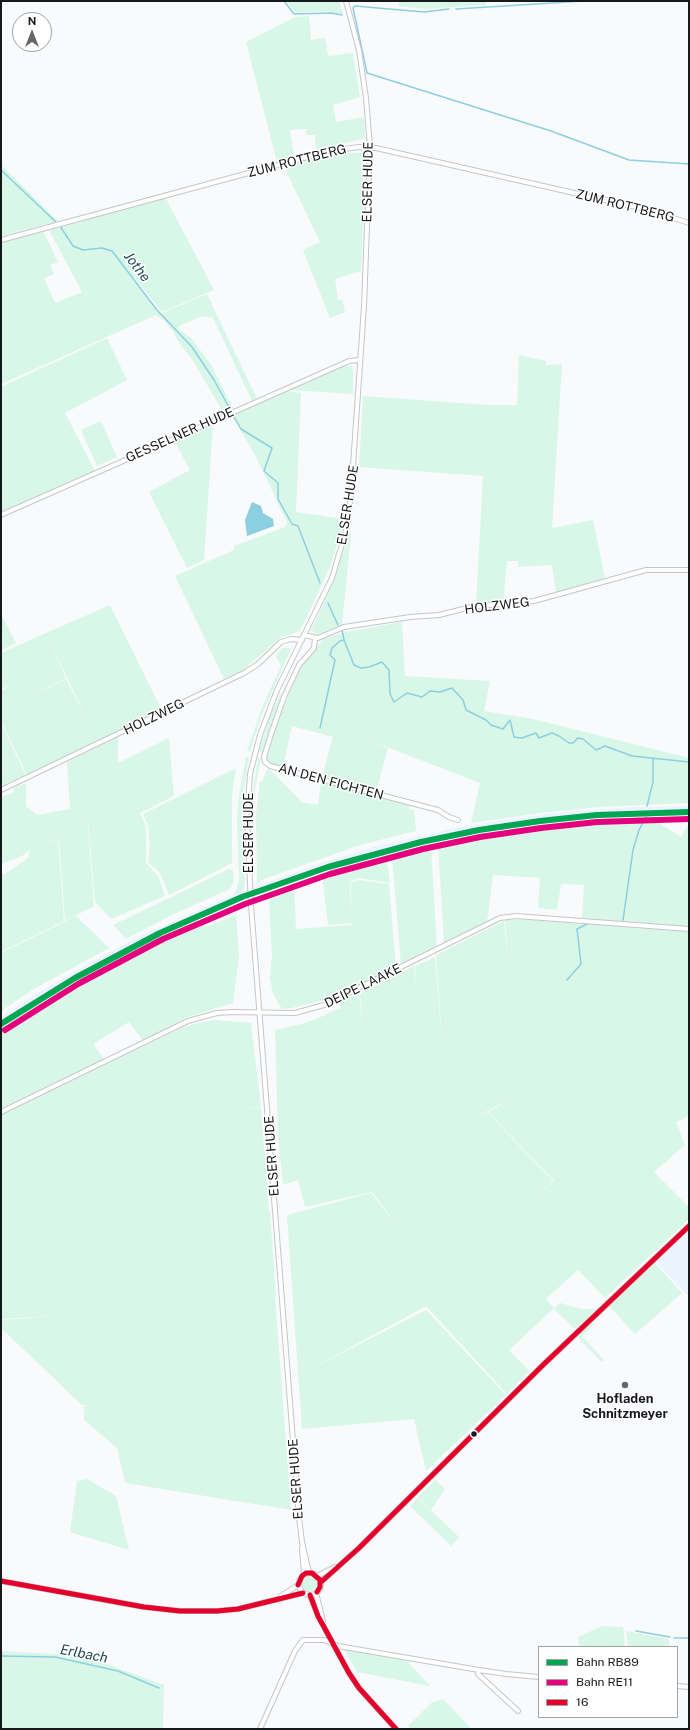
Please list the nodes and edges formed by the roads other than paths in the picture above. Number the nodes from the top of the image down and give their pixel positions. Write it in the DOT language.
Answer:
graph roads {
  1 [pos="346,1"];
  2 [pos="370,147"];
  3 [pos="689,222"];
  4 [pos="1,240"];
  5 [pos="360,360"];
  6 [pos="1,515"];
  7 [pos="689,570"];
  8 [pos="304,635"];
  9 [pos="315,638"];
  10 [pos="302,640"];
  11 [pos="1,790"];
  12 [pos="458,820"];
  13 [pos="689,929"];
  14 [pos="261,1012"];
  15 [pos="1,1112"];
  16 [pos="689,1226"];
  17 [pos="302,1542"];
  18 [pos="341,1564"];
  19 [pos="309,1573"];
  20 [pos="304,1574"];
  21 [pos="318,1576"];
  22 [pos="1,1582"];
  23 [pos="320,1582"];
  24 [pos="298,1585"];
  25 [pos="303,1593"];
  26 [pos="316,1593"];
  27 [pos="310,1595"];
  28 [pos="277,1598"];
  29 [pos="325,1627"];
  30 [pos="332,1644"];
  31 [pos="479,1670"];
  32 [pos="538,1677"];
  33 [pos="678,1686"];
  34 [pos="689,1687"];
  35 [pos="518,1711"];
  36 [pos="260,1729"];
  37 [pos="396,1729"];
  1 -- 2 [label="street, ELSER HUDE"];
  2 -- 3 [label="street, ZUM ROTTBERG"];
  2 -- 4 [label="street, ZUM ROTTBERG"];
  2 -- 5 [label="street, ELSER HUDE"];
  5 -- 6 [label="street, GESSELNER HUDE"];
  5 -- 8 [label="street, ELSER HUDE"];
  7 -- 9 [label="street, HOLZWEG"];
  8 -- 9 [label="street"];
  8 -- 10 [label="street, ELSER HUDE"];
  9 -- 12 [label="street, AN DEN FICHTEN"];
  10 -- 11 [label="street, HOLZWEG"];
  10 -- 14 [label="street, ELSER HUDE"];
  13 -- 14 [label="street, DEIPE LAAKE"];
  14 -- 15 [label="street, DEIPE LAAKE"];
  14 -- 17 [label="street, ELSER HUDE"];
  16 -- 18 [label="street"];
  17 -- 19 [label="street, ELSER HUDE"];
  17 -- 20 [label="street, ELSER HUDE"];
  18 -- 21 [label="street"];
  18 -- 23 [label="street"];
  19 -- 20 [label="street"];
  19 -- 21 [label="street"];
  20 -- 24 [label="street"];
  21 -- 23 [label="street"];
  22 -- 28 [label="street"];
  23 -- 26 [label="street"];
  24 -- 25 [label="street"];
  24 -- 28 [label="street"];
  25 -- 27 [label="street"];
  25 -- 28 [label="street"];
  26 -- 27 [label="street"];
  26 -- 29 [label="street"];
  27 -- 29 [label="street"];
  29 -- 30 [label="street"];
  30 -- 31 [label="street"];
  30 -- 36 [label="street"];
  30 -- 37 [label="street"];
  31 -- 32 [label="street"];
  31 -- 35 [label="street"];
  33 -- 34 [label="street"];
}
